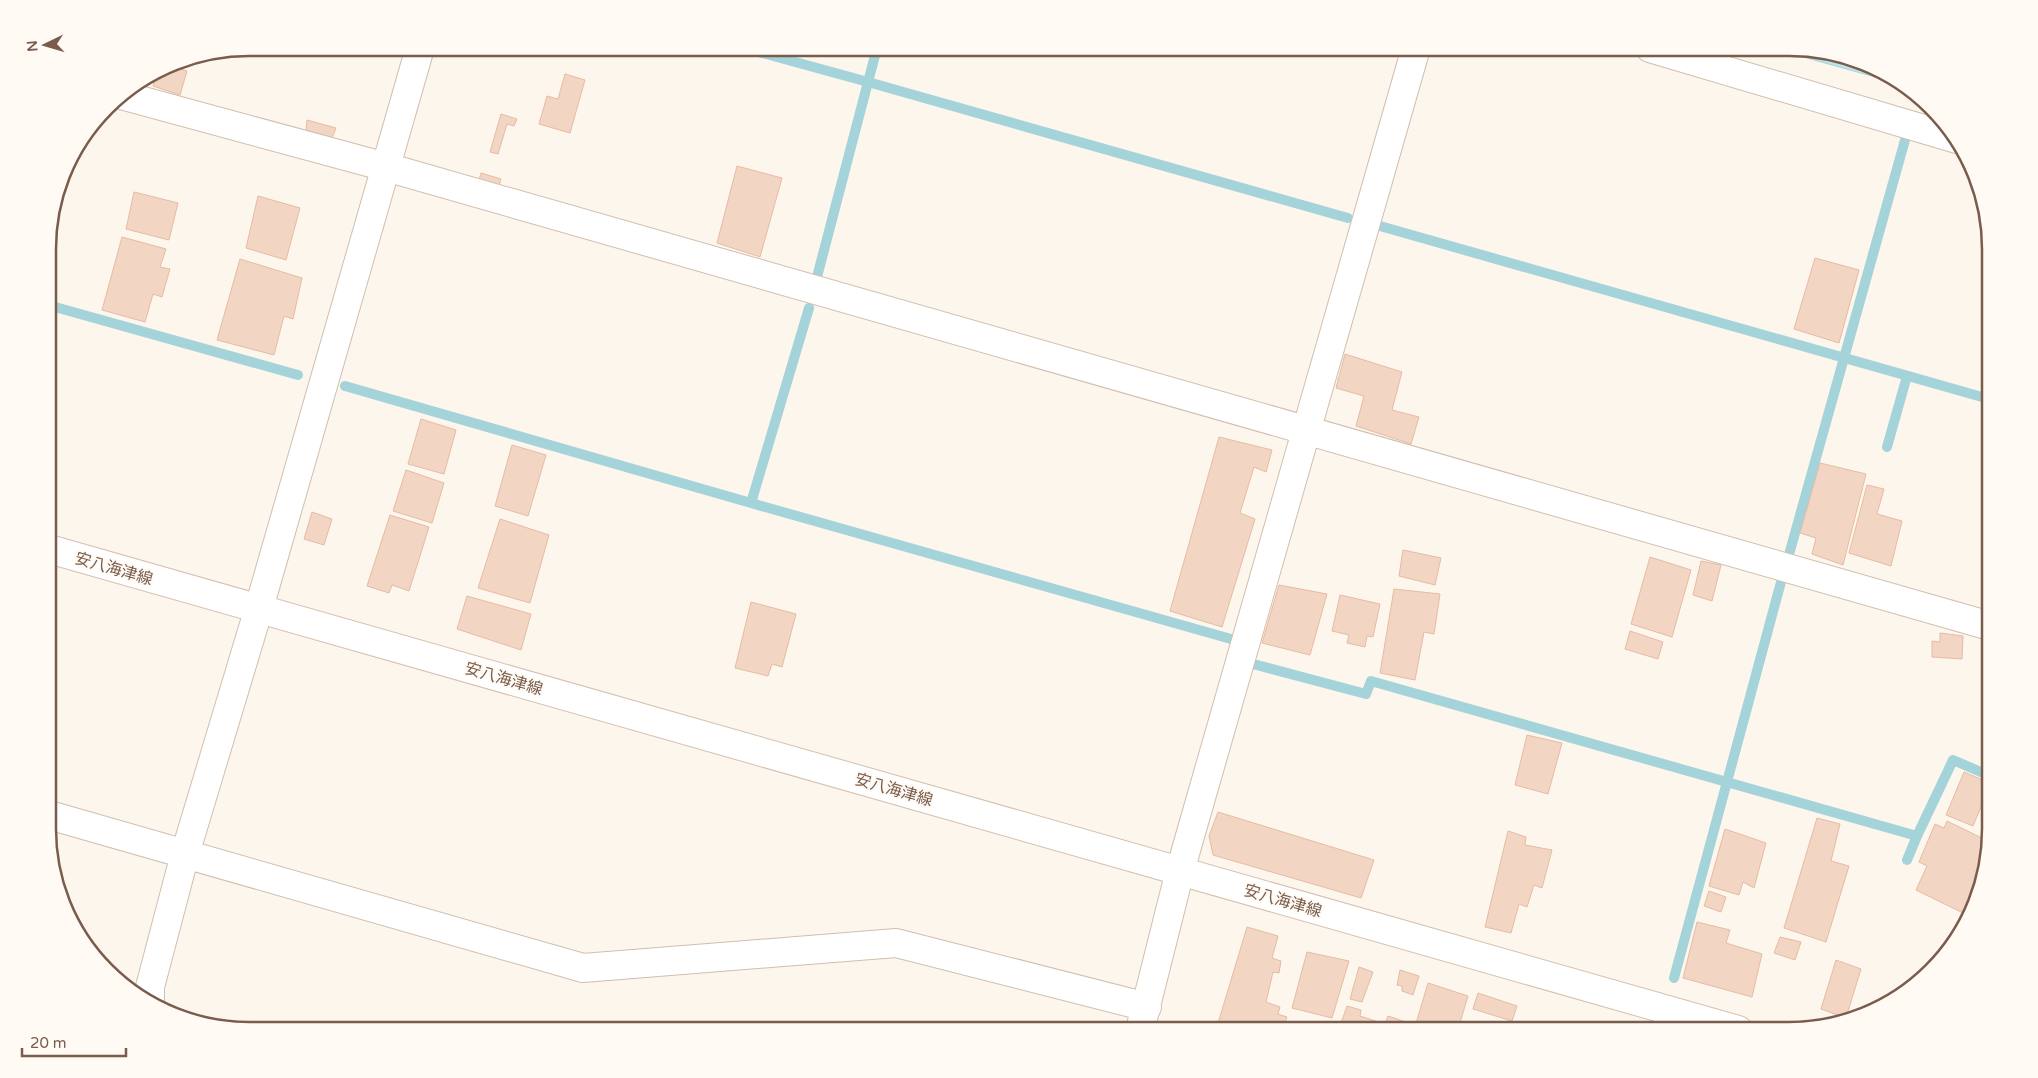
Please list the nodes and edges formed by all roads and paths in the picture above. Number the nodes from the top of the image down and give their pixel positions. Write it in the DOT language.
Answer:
graph roads {
  1 [pos="418,56"];
  2 [pos="1414,56"];
  3 [pos="1677,56"];
  4 [pos="130,97"];
  5 [pos="1944,135"];
  6 [pos="386,167"];
  7 [pos="1307,432"];
  8 [pos="56,551"];
  9 [pos="259,608"];
  10 [pos="1982,624"];
  11 [pos="56,817"];
  12 [pos="185,854"];
  13 [pos="1180,871"];
  14 [pos="145,992"];
  15 [pos="1144,1018"];
  16 [pos="1710,1022"];
  1 -- 6 [label="street"];
  2 -- 7 [label="street"];
  3 -- 5 [label="street"];
  4 -- 6 [label="street"];
  6 -- 7 [label="street"];
  6 -- 9 [label="street"];
  7 -- 10 [label="street"];
  7 -- 13 [label="street"];
  8 -- 9 [label="street, 安八海津線"];
  9 -- 12 [label="street"];
  9 -- 13 [label="street, 安八海津線"];
  11 -- 12 [label="street"];
  12 -- 14 [label="street"];
  12 -- 15 [label="street"];
  13 -- 15 [label="street"];
  13 -- 16 [label="street, 安八海津線"];
}
